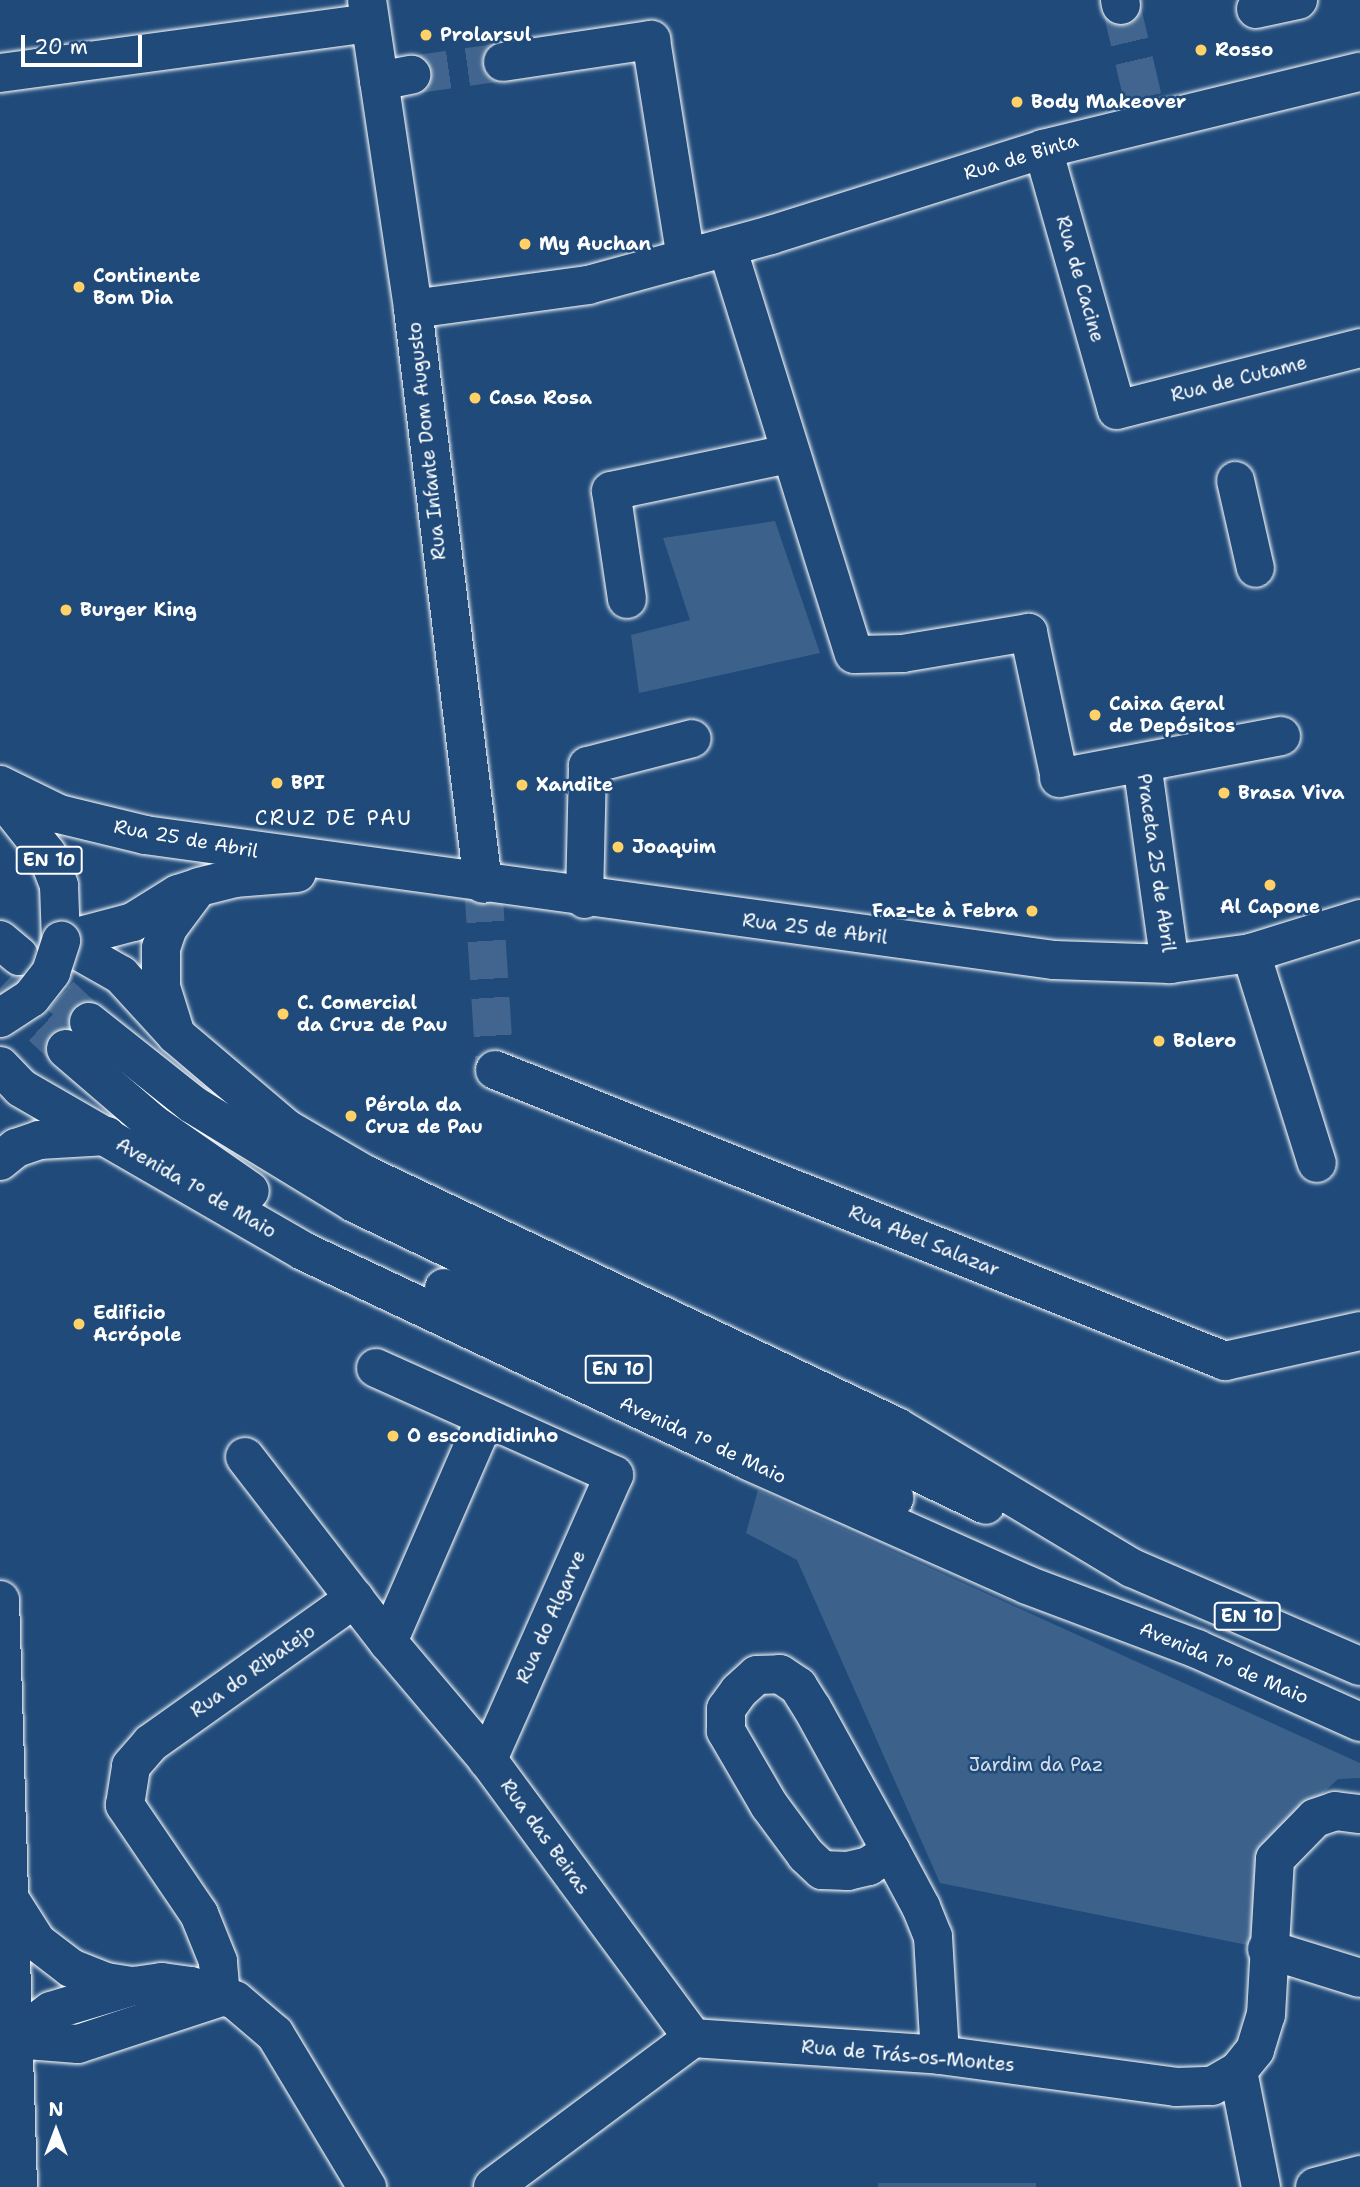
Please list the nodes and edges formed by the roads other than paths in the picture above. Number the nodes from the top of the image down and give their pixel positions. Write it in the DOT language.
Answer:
graph roads {
  1 [pos="1298,0"];
  2 [pos="1255,9"];
  3 [pos="369,12"];
  4 [pos="503,62"];
  5 [pos="1360,72"];
  6 [pos="0,73"];
  7 [pos="1043,149"];
  8 [pos="727,247"];
  9 [pos="686,258"];
  10 [pos="413,309"];
  11 [pos="1360,348"];
  12 [pos="1117,410"];
  13 [pos="788,454"];
  14 [pos="1235,480"];
  15 [pos="1255,568"];
  16 [pos="627,599"];
  17 [pos="854,654"];
  18 [pos="1281,736"];
  19 [pos="692,738"];
  20 [pos="1142,762"];
  21 [pos="1059,778"];
  22 [pos="0,785"];
  23 [pos="0,795"];
  24 [pos="379,868"];
  25 [pos="483,884"];
  26 [pos="199,887"];
  27 [pos="584,898"];
  28 [pos="1360,919"];
  29 [pos="61,941"];
  30 [pos="1251,953"];
  31 [pos="1171,964"];
  32 [pos="0,1018"];
  33 [pos="176,1035"];
  34 [pos="0,1066"];
  35 [pos="495,1070"];
  36 [pos="107,1136"];
  37 [pos="0,1161"];
  38 [pos="1317,1163"];
  39 [pos="1360,1331"];
  40 [pos="376,1368"];
  41 [pos="486,1417"];
  42 [pos="245,1457"];
  43 [pos="1132,1568"];
  44 [pos="355,1598"];
  45 [pos="0,1600"];
  46 [pos="388,1642"];
  47 [pos="1197,1648"];
  48 [pos="1360,1666"];
  49 [pos="1360,1722"];
  50 [pos="488,1760"];
  51 [pos="1360,1814"];
  52 [pos="891,1851"];
  53 [pos="9,1898"];
  54 [pos="1267,1950"];
  55 [pos="1360,1978"];
  56 [pos="134,1986"];
  57 [pos="221,1997"];
  58 [pos="693,2038"];
  59 [pos="14,2039"];
  60 [pos="940,2055"];
  61 [pos="1238,2071"];
  62 [pos="1360,2175"];
  63 [pos="18,2187"];
  64 [pos="368,2187"];
  65 [pos="493,2187"];
  66 [pos="1261,2187"];
  67 [pos="1315,2187"];
  1 -- 2 [label="street"];
  3 -- 6 [label="street"];
  3 -- 10 [label="street, Rua Infante Dom Augusto"];
  4 -- 9 [label="street"];
  5 -- 7 [label="street, Rua de Binta"];
  7 -- 8 [label="street, Rua de Binta"];
  7 -- 12 [label="street, Rua de Cacine"];
  8 -- 9 [label="street, Rua de Binta"];
  8 -- 13 [label="street"];
  9 -- 10 [label="street, Rua de Binta"];
  10 -- 25 [label="street, Rua Infante Dom Augusto"];
  11 -- 12 [label="street, Rua de Cutame"];
  13 -- 16 [label="street"];
  13 -- 17 [label="street"];
  14 -- 15 [label="street"];
  17 -- 21 [label="street"];
  18 -- 20 [label="street, Praceta 25 de Abril"];
  19 -- 27 [label="street"];
  20 -- 21 [label="street, Praceta 25 de Abril"];
  20 -- 31 [label="street, Praceta 25 de Abril"];
  22 -- 24 [label="street, Rua 25 de Abril"];
  23 -- 29 [label="street, EN 10"];
  24 -- 25 [label="street, Rua 25 de Abril"];
  24 -- 26 [label="street, Rua 25 de Abril"];
  25 -- 27 [label="street, Rua 25 de Abril"];
  26 -- 29 [label="street, Rua 25 de Abril"];
  26 -- 33 [label="street"];
  27 -- 31 [label="street, Rua 25 de Abril"];
  28 -- 30 [label="street, Rua 25 de Abril"];
  29 -- 32 [label="street, EN 10, bridge"];
  29 -- 33 [label="street, EN 10"];
  30 -- 31 [label="street, Rua 25 de Abril"];
  30 -- 38 [label="street"];
  33 -- 43 [label="street, EN 10"];
  34 -- 36 [label="street, Avenida 1º de Maio / EN 10"];
  35 -- 39 [label="street, Rua Abel Salazar"];
  36 -- 37 [label="street"];
  36 -- 47 [label="street, Avenida 1º de Maio / EN 10"];
  40 -- 41 [label="street"];
  41 -- 46 [label="street"];
  41 -- 50 [label="street, Rua do Algarve"];
  42 -- 44 [label="street, Rua das Beiras"];
  43 -- 47 [label="street, EN 10"];
  43 -- 48 [label="street, EN 10"];
  44 -- 46 [label="street, Rua das Beiras"];
  44 -- 57 [label="street, Rua do Ribatejo"];
  45 -- 53 [label="street"];
  46 -- 50 [label="street, Rua das Beiras"];
  47 -- 49 [label="street, Avenida 1º de Maio / EN 10"];
  50 -- 58 [label="street, Rua das Beiras"];
  51 -- 54 [label="street, Rua de Trás-os-Montes"];
  52 -- 52 [label="street"];
  52 -- 60 [label="street"];
  53 -- 56 [label="street"];
  53 -- 59 [label="street"];
  54 -- 55 [label="street"];
  54 -- 61 [label="street, Rua de Trás-os-Montes"];
  56 -- 57 [label="street"];
  56 -- 59 [label="street"];
  57 -- 59 [label="street"];
  57 -- 64 [label="street"];
  58 -- 60 [label="street, Rua de Trás-os-Montes"];
  58 -- 65 [label="street"];
  59 -- 63 [label="street"];
  60 -- 61 [label="street, Rua de Trás-os-Montes"];
  61 -- 66 [label="street"];
  62 -- 67 [label="street"];
}
